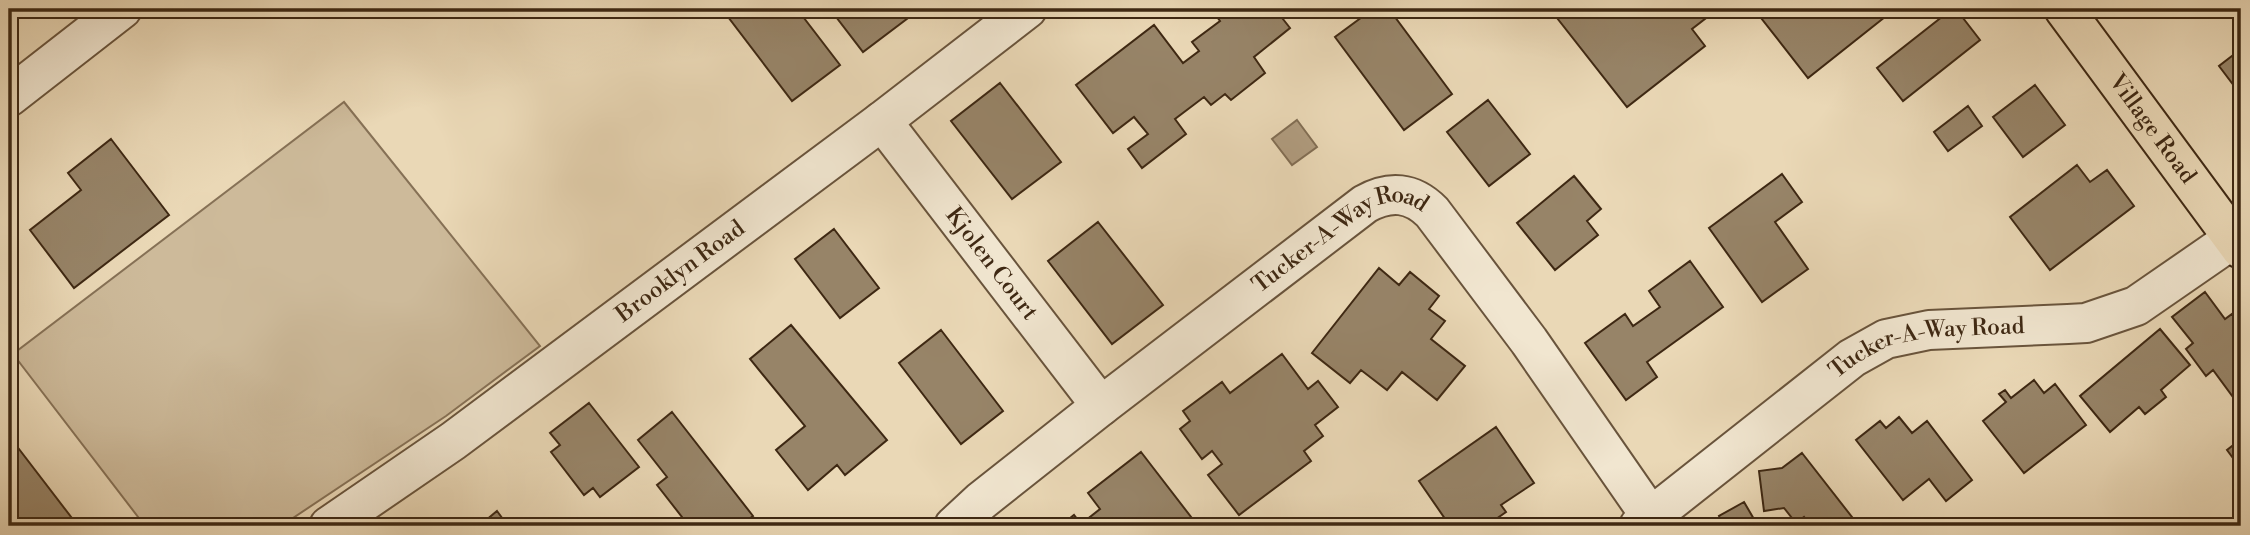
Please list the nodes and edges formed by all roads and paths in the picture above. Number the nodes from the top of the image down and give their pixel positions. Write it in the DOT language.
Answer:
graph roads {
  1 [pos="122,9"];
  2 [pos="1027,9"];
  3 [pos="2064,9"];
  4 [pos="9,97"];
  5 [pos="882,121"];
  6 [pos="2237,244"];
  7 [pos="1101,406"];
  8 [pos="1645,522"];
  9 [pos="329,526"];
  10 [pos="954,526"];
  1 -- 4 [label="street"];
  2 -- 5 [label="street, Brooklyn Road"];
  3 -- 6 [label="main road, Village Road"];
  5 -- 7 [label="street, Kjolen Court"];
  5 -- 9 [label="street, Brooklyn Road"];
  6 -- 8 [label="street, Tucker-A-Way Road"];
  7 -- 8 [label="street, Tucker-A-Way Road"];
  7 -- 10 [label="street, Tucker-A-Way Road"];
}
